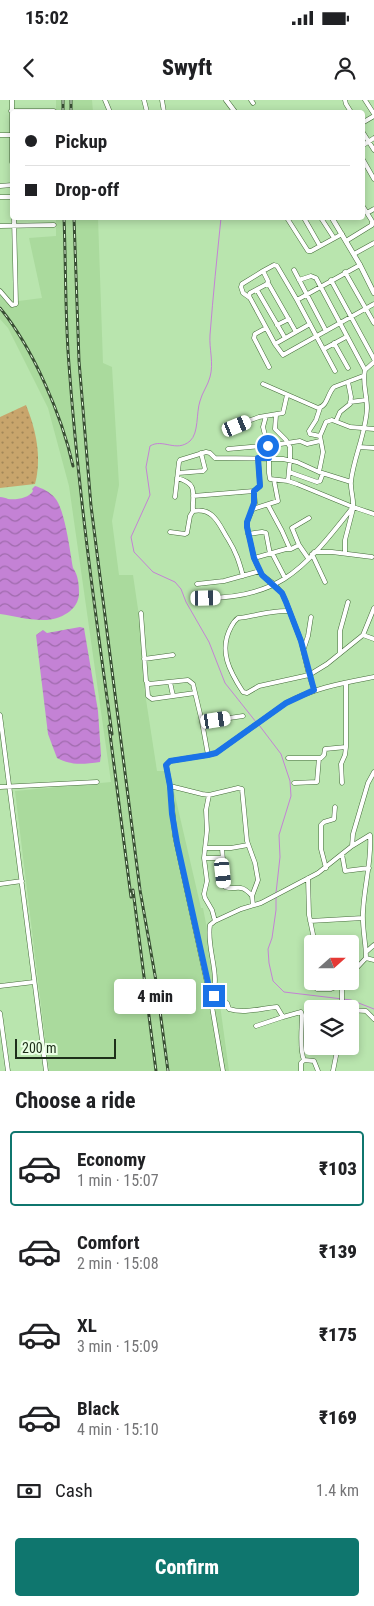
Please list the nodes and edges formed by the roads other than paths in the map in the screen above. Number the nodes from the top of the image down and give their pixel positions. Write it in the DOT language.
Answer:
graph roads {
  1 [pos="226,100"];
  2 [pos="365,100"];
  3 [pos="234,110"];
  4 [pos="374,115"];
  5 [pos="365,136"];
  6 [pos="374,138"];
  7 [pos="369,142"];
  8 [pos="365,144"];
  9 [pos="374,150"];
  10 [pos="365,163"];
  11 [pos="374,179"];
  12 [pos="365,209"];
  13 [pos="374,209"];
  14 [pos="367,212"];
  15 [pos="14,220"];
  16 [pos="288,220"];
  17 [pos="305,220"];
  18 [pos="322,220"];
  19 [pos="333,220"];
  20 [pos="14,225"];
  21 [pos="54,225"];
  22 [pos="0,226"];
  23 [pos="342,234"];
  24 [pos="334,238"];
  25 [pos="346,241"];
  26 [pos="374,243"];
  27 [pos="320,246"];
  28 [pos="354,254"];
  29 [pos="360,264"];
  30 [pos="294,270"];
  31 [pos="263,272"];
  32 [pos="345,272"];
  33 [pos="299,280"];
  34 [pos="331,280"];
  35 [pos="268,283"];
  36 [pos="320,287"];
  37 [pos="257,290"];
  38 [pos="0,291"];
  39 [pos="374,293"];
  40 [pos="307,294"];
  41 [pos="250,298"];
  42 [pos="296,300"];
  43 [pos="374,304"];
  44 [pos="366,309"];
  45 [pos="350,317"];
  46 [pos="289,319"];
  47 [pos="339,323"];
  48 [pos="374,323"];
  49 [pos="310,324"];
  50 [pos="277,325"];
  51 [pos="266,328"];
  52 [pos="326,331"];
  53 [pos="296,332"];
  54 [pos="317,336"];
  55 [pos="346,337"];
  56 [pos="285,338"];
  57 [pos="334,343"];
  58 [pos="275,344"];
  59 [pos="324,349"];
  60 [pos="374,361"];
  61 [pos="269,367"];
  62 [pos="348,368"];
  63 [pos="335,370"];
  64 [pos="365,370"];
  65 [pos="364,376"];
  66 [pos="348,382"];
  67 [pos="263,384"];
  68 [pos="287,395"];
  69 [pos="366,400"];
  70 [pos="350,402"];
  71 [pos="320,408"];
  72 [pos="276,415"];
  73 [pos="266,416"];
  74 [pos="336,421"];
  75 [pos="237,426"];
  76 [pos="364,429"];
  77 [pos="374,430"];
  78 [pos="320,439"];
  79 [pos="287,442"];
  80 [pos="268,446"];
  81 [pos="359,447"];
  82 [pos="374,448"];
  83 [pos="228,449"];
  84 [pos="200,453"];
  85 [pos="258,458"];
  86 [pos="269,458"];
  87 [pos="290,460"];
  88 [pos="289,472"];
  89 [pos="321,472"];
  90 [pos="178,473"];
  91 [pos="177,478"];
  92 [pos="274,480"];
  93 [pos="288,481"];
  94 [pos="351,482"];
  95 [pos="254,491"];
  96 [pos="193,496"];
  97 [pos="176,497"];
  98 [pos="268,505"];
  99 [pos="354,508"];
  100 [pos="253,509"];
  101 [pos="193,511"];
  102 [pos="374,514"];
  103 [pos="309,518"];
  104 [pos="170,532"];
  105 [pos="248,534"];
  106 [pos="299,545"];
  107 [pos="290,549"];
  108 [pos="271,553"];
  109 [pos="313,553"];
  110 [pos="345,553"];
  111 [pos="372,557"];
  112 [pos="254,558"];
  113 [pos="308,558"];
  114 [pos="260,571"];
  115 [pos="244,576"];
  116 [pos="285,578"];
  117 [pos="325,582"];
  118 [pos="196,584"];
  119 [pos="274,584"];
  120 [pos="206,598"];
  121 [pos="348,602"];
  122 [pos="374,610"];
  123 [pos="289,611"];
  124 [pos="141,613"];
  125 [pos="311,617"];
  126 [pos="363,635"];
  127 [pos="374,639"];
  128 [pos="304,648"];
  129 [pos="340,653"];
  130 [pos="173,655"];
  131 [pos="144,659"];
  132 [pos="309,675"];
  133 [pos="374,677"];
  134 [pos="170,682"];
  135 [pos="346,683"];
  136 [pos="148,684"];
  137 [pos="314,690"];
  138 [pos="195,693"];
  139 [pos="173,696"];
  140 [pos="0,715"];
  141 [pos="243,716"];
  142 [pos="202,722"];
  143 [pos="346,747"];
  144 [pos="208,755"];
  145 [pos="288,758"];
  146 [pos="319,758"];
  147 [pos="374,772"];
  148 [pos="97,782"];
  149 [pos="294,783"];
  150 [pos="342,783"];
  151 [pos="10,786"];
  152 [pos="170,786"];
  153 [pos="0,787"];
  154 [pos="209,795"];
  155 [pos="335,807"];
  156 [pos="372,834"];
  157 [pos="248,846"];
  158 [pos="352,846"];
  159 [pos="205,848"];
  160 [pos="222,848"];
  161 [pos="342,854"];
  162 [pos="204,858"];
  163 [pos="222,858"];
  164 [pos="326,868"];
  165 [pos="369,868"];
  166 [pos="308,878"];
  167 [pos="22,881"];
  168 [pos="0,884"];
  169 [pos="252,896"];
  170 [pos="254,905"];
  171 [pos="363,918"];
  172 [pos="215,920"];
  173 [pos="310,921"];
  174 [pos="313,935"];
  175 [pos="374,945"];
  176 [pos="366,952"];
  177 [pos="366,958"];
  178 [pos="374,960"];
  179 [pos="359,965"];
  180 [pos="34,982"];
  181 [pos="0,986"];
  182 [pos="212,1001"];
  183 [pos="359,1011"];
  184 [pos="0,1013"];
  185 [pos="283,1017"];
  186 [pos="374,1019"];
  187 [pos="256,1026"];
  188 [pos="336,1055"];
  189 [pos="304,1060"];
  190 [pos="8,1071"];
  191 [pos="46,1071"];
  192 [pos="223,1071"];
  193 [pos="301,1071"];
  194 [pos="318,1071"];
  195 [pos="333,1071"];
  1 -- 3 [label="street"];
  2 -- 4 [label="street"];
  5 -- 7 [label="street"];
  6 -- 7 [label="street"];
  7 -- 8 [label="street"];
  7 -- 9 [label="street"];
  10 -- 11 [label="street"];
  12 -- 14 [label="street"];
  13 -- 14 [label="street"];
  14 -- 25 [label="street"];
  15 -- 20 [label="street"];
  16 -- 27 [label="street"];
  17 -- 27 [label="street"];
  18 -- 24 [label="street"];
  19 -- 23 [label="street"];
  20 -- 21 [label="street"];
  20 -- 22 [label="street"];
  20 -- 38 [label="street"];
  23 -- 24 [label="street"];
  23 -- 25 [label="street"];
  24 -- 27 [label="street"];
  25 -- 28 [label="street"];
  26 -- 28 [label="street"];
  28 -- 29 [label="street"];
  29 -- 32 [label="street"];
  29 -- 39 [label="street"];
  30 -- 33 [label="street"];
  31 -- 35 [label="street"];
  31 -- 41 [label="street"];
  31 -- 42 [label="street"];
  32 -- 34 [label="street"];
  32 -- 44 [label="street"];
  33 -- 36 [label="street"];
  33 -- 40 [label="street"];
  34 -- 36 [label="street"];
  34 -- 45 [label="street"];
  35 -- 37 [label="street"];
  35 -- 46 [label="street"];
  36 -- 40 [label="street"];
  36 -- 47 [label="street"];
  37 -- 41 [label="street"];
  37 -- 50 [label="street"];
  40 -- 42 [label="street"];
  40 -- 52 [label="street"];
  41 -- 51 [label="street"];
  42 -- 49 [label="street"];
  43 -- 44 [label="street"];
  44 -- 45 [label="street"];
  44 -- 48 [label="street"];
  45 -- 47 [label="street"];
  45 -- 60 [label="street"];
  46 -- 50 [label="street"];
  46 -- 53 [label="street"];
  47 -- 52 [label="street"];
  47 -- 55 [label="street"];
  49 -- 53 [label="street"];
  49 -- 54 [label="street"];
  50 -- 56 [label="street"];
  51 -- 58 [label="street"];
  51 -- 61 [label="street"];
  52 -- 54 [label="street"];
  53 -- 56 [label="street"];
  54 -- 58 [label="street"];
  54 -- 59 [label="street"];
  55 -- 57 [label="street"];
  55 -- 64 [label="street"];
  56 -- 58 [label="street"];
  57 -- 59 [label="street"];
  57 -- 62 [label="street"];
  59 -- 63 [label="street"];
  60 -- 64 [label="street"];
  64 -- 65 [label="street"];
  65 -- 66 [label="street"];
  65 -- 69 [label="street"];
  66 -- 70 [label="street"];
  66 -- 71 [label="street"];
  67 -- 68 [label="street"];
  68 -- 71 [label="street"];
  68 -- 72 [label="street"];
  69 -- 70 [label="street"];
  69 -- 76 [label="street"];
  70 -- 74 [label="street"];
  71 -- 78 [label="street"];
  72 -- 73 [label="street"];
  72 -- 79 [label="street"];
  73 -- 75 [label="street"];
  73 -- 80 [label="street"];
  74 -- 76 [label="street"];
  74 -- 78 [label="street"];
  76 -- 77 [label="street"];
  76 -- 81 [label="street"];
  78 -- 79 [label="street"];
  78 -- 89 [label="street"];
  79 -- 80 [label="street"];
  79 -- 87 [label="street"];
  80 -- 83 [label="street"];
  80 -- 86 [label="street"];
  81 -- 82 [label="street"];
  81 -- 94 [label="street"];
  84 -- 85 [label="street"];
  84 -- 90 [label="street"];
  84 -- 90 [label="street"];
  85 -- 86 [label="street"];
  85 -- 95 [label="street"];
  86 -- 87 [label="street"];
  86 -- 92 [label="street"];
  87 -- 88 [label="street"];
  87 -- 89 [label="street"];
  88 -- 89 [label="street"];
  88 -- 93 [label="street"];
  89 -- 94 [label="street"];
  90 -- 91 [label="street"];
  91 -- 96 [label="street"];
  91 -- 97 [label="street"];
  92 -- 93 [label="street"];
  92 -- 98 [label="street"];
  93 -- 99 [label="street"];
  94 -- 99 [label="street"];
  95 -- 96 [label="street"];
  95 -- 100 [label="street"];
  96 -- 101 [label="street"];
  98 -- 100 [label="street"];
  98 -- 107 [label="street"];
  99 -- 102 [label="street"];
  99 -- 109 [label="street"];
  99 -- 110 [label="street"];
  100 -- 105 [label="street"];
  101 -- 104 [label="street"];
  101 -- 115 [label="street"];
  103 -- 106 [label="street"];
  105 -- 108 [label="street"];
  105 -- 112 [label="street"];
  106 -- 107 [label="street"];
  106 -- 113 [label="street"];
  107 -- 108 [label="street"];
  108 -- 112 [label="street"];
  108 -- 116 [label="street"];
  109 -- 110 [label="street"];
  109 -- 113 [label="street"];
  109 -- 117 [label="street"];
  110 -- 111 [label="street"];
  112 -- 114 [label="street"];
  113 -- 116 [label="street"];
  114 -- 115 [label="street"];
  114 -- 119 [label="street"];
  115 -- 118 [label="street"];
  116 -- 119 [label="street"];
  119 -- 120 [label="street"];
  119 -- 123 [label="street"];
  121 -- 129 [label="street"];
  122 -- 126 [label="street"];
  123 -- 128 [label="street"];
  123 -- 132 [label="street"];
  124 -- 131 [label="street"];
  125 -- 128 [label="street"];
  126 -- 127 [label="street"];
  126 -- 129 [label="street"];
  128 -- 132 [label="street"];
  129 -- 132 [label="street"];
  130 -- 131 [label="street"];
  131 -- 136 [label="street"];
  132 -- 137 [label="street"];
  133 -- 135 [label="street"];
  134 -- 136 [label="street"];
  134 -- 138 [label="street"];
  134 -- 139 [label="street"];
  135 -- 137 [label="street"];
  135 -- 143 [label="street"];
  136 -- 139 [label="street"];
  137 -- 144 [label="street"];
  138 -- 139 [label="street"];
  138 -- 142 [label="street"];
  140 -- 151 [label="street"];
  141 -- 142 [label="street"];
  142 -- 144 [label="street"];
  143 -- 146 [label="street"];
  143 -- 150 [label="street"];
  144 -- 152 [label="street"];
  145 -- 146 [label="street"];
  146 -- 149 [label="street"];
  147 -- 158 [label="street"];
  148 -- 151 [label="street"];
  151 -- 153 [label="street"];
  151 -- 167 [label="street"];
  152 -- 154 [label="street"];
  152 -- 182 [label="street"];
  154 -- 157 [label="street"];
  154 -- 159 [label="street"];
  155 -- 164 [label="street"];
  156 -- 158 [label="street"];
  156 -- 165 [label="street"];
  157 -- 160 [label="street"];
  157 -- 169 [label="street"];
  158 -- 161 [label="street"];
  159 -- 160 [label="street"];
  159 -- 162 [label="street"];
  160 -- 163 [label="street"];
  161 -- 164 [label="street"];
  161 -- 165 [label="street"];
  162 -- 163 [label="street"];
  162 -- 172 [label="street"];
  163 -- 169 [label="street"];
  164 -- 166 [label="street"];
  165 -- 171 [label="street"];
  166 -- 170 [label="street"];
  166 -- 173 [label="street"];
  167 -- 168 [label="street"];
  167 -- 180 [label="street"];
  169 -- 170 [label="street"];
  170 -- 172 [label="street"];
  171 -- 173 [label="street"];
  171 -- 176 [label="street"];
  172 -- 182 [label="street"];
  173 -- 174 [label="street"];
  175 -- 176 [label="street"];
  176 -- 177 [label="street"];
  177 -- 178 [label="street"];
  177 -- 179 [label="street"];
  180 -- 181 [label="street"];
  180 -- 191 [label="street"];
  182 -- 185 [label="street"];
  182 -- 192 [label="street"];
  183 -- 186 [label="street"];
  184 -- 190 [label="street"];
  185 -- 187 [label="street"];
  185 -- 189 [label="street"];
  188 -- 195 [label="street"];
  189 -- 193 [label="street"];
  189 -- 194 [label="street"];
}
